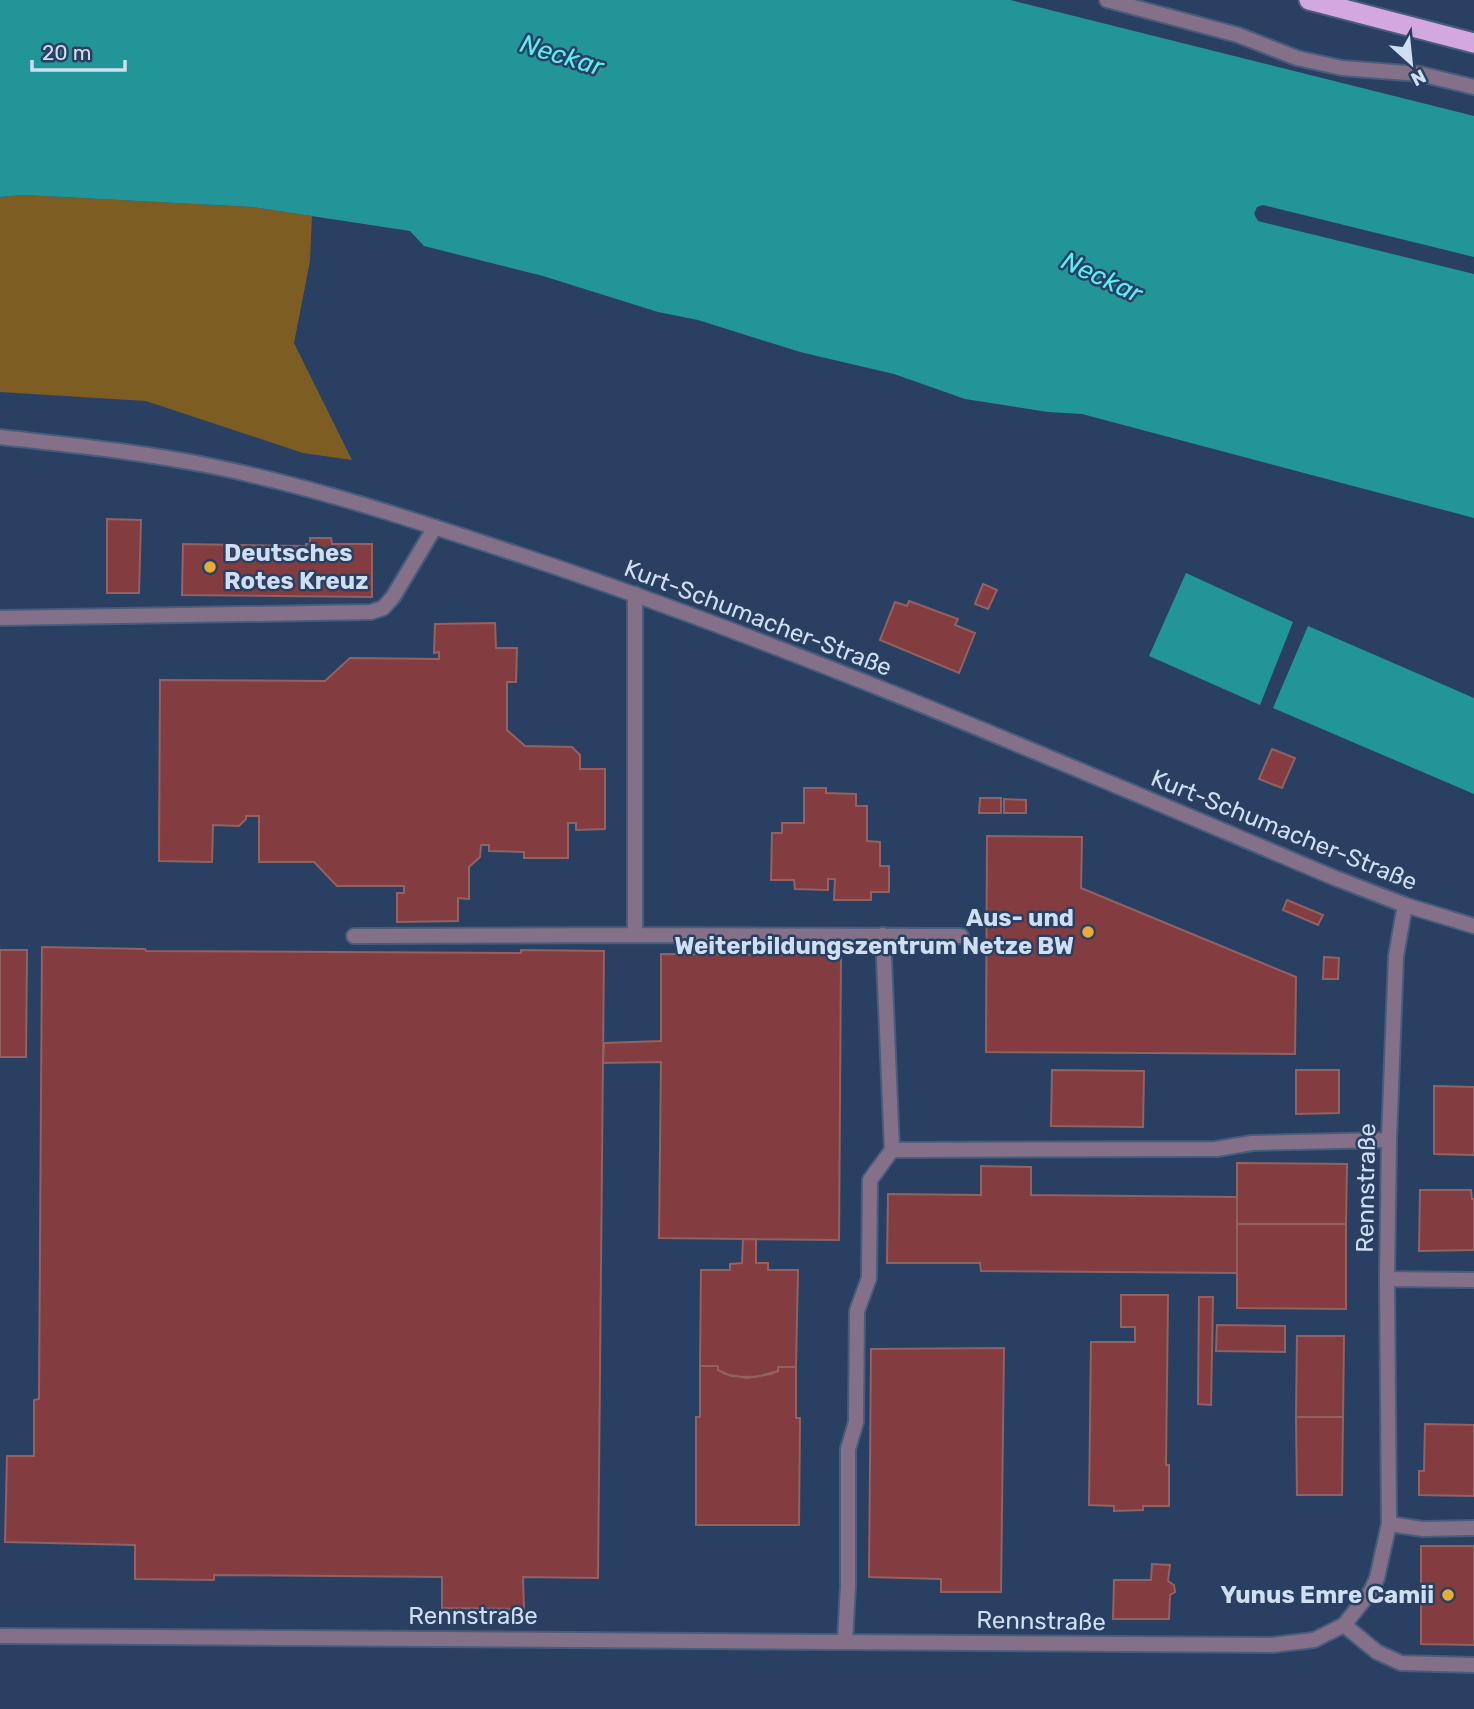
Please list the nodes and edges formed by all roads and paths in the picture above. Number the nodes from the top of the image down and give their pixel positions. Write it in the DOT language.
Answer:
graph roads {
  1 [pos="1107,0"];
  2 [pos="1309,0"];
  3 [pos="1474,43"];
  4 [pos="1474,87"];
  5 [pos="0,437"];
  6 [pos="435,527"];
  7 [pos="635,594"];
  8 [pos="0,618"];
  9 [pos="1405,905"];
  10 [pos="1474,926"];
  11 [pos="635,935"];
  12 [pos="883,935"];
  13 [pos="354,936"];
  14 [pos="961,936"];
  15 [pos="1389,1140"];
  16 [pos="892,1150"];
  17 [pos="1387,1279"];
  18 [pos="1474,1280"];
  19 [pos="1389,1524"];
  20 [pos="1474,1528"];
  21 [pos="1344,1625"];
  22 [pos="0,1636"];
  23 [pos="845,1641"];
  24 [pos="1474,1665"];
  1 -- 4 [label="street"];
  2 -- 3 [label="highway"];
  5 -- 6 [label="street, Kurt-Schumacher-Straße"];
  6 -- 7 [label="street, Kurt-Schumacher-Straße"];
  6 -- 8 [label="street"];
  7 -- 9 [label="street, Kurt-Schumacher-Straße"];
  7 -- 11 [label="street"];
  9 -- 10 [label="street, Kurt-Schumacher-Straße"];
  9 -- 15 [label="street, Rennstraße"];
  11 -- 12 [label="street"];
  11 -- 13 [label="street"];
  12 -- 14 [label="street"];
  12 -- 16 [label="street"];
  15 -- 16 [label="street"];
  15 -- 17 [label="street, Rennstraße"];
  16 -- 23 [label="street"];
  17 -- 18 [label="street"];
  17 -- 19 [label="street, Rennstraße"];
  19 -- 20 [label="street"];
  19 -- 21 [label="street, Rennstraße"];
  21 -- 23 [label="street, Rennstraße"];
  21 -- 24 [label="street"];
  22 -- 23 [label="street, Rennstraße"];
}
